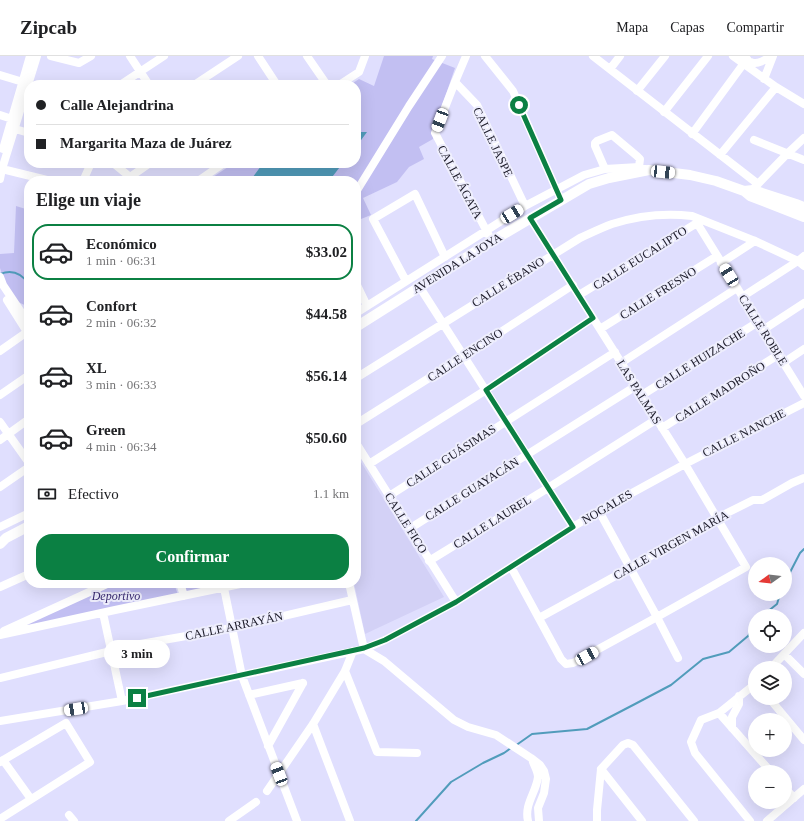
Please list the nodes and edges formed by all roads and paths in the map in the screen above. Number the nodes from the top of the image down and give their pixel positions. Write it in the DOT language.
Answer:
graph roads {
  1 [pos="30,56"];
  2 [pos="37,56"];
  3 [pos="51,56"];
  4 [pos="91,56"];
  5 [pos="130,56"];
  6 [pos="164,56"];
  7 [pos="238,56"];
  8 [pos="258,56"];
  9 [pos="307,56"];
  10 [pos="356,56"];
  11 [pos="442,56"];
  12 [pos="466,56"];
  13 [pos="485,56"];
  14 [pos="593,56"];
  15 [pos="620,56"];
  16 [pos="665,56"];
  17 [pos="708,56"];
  18 [pos="733,56"];
  19 [pos="770,56"];
  20 [pos="773,56"];
  21 [pos="363,60"];
  22 [pos="744,60"];
  23 [pos="610,69"];
  24 [pos="140,72"];
  25 [pos="0,74"];
  26 [pos="764,79"];
  27 [pos="26,80"];
  28 [pos="28,80"];
  29 [pos="128,80"];
  30 [pos="146,80"];
  31 [pos="202,80"];
  32 [pos="272,80"];
  33 [pos="324,80"];
  34 [pos="347,80"];
  35 [pos="454,82"];
  36 [pos="24,87"];
  37 [pos="776,87"];
  38 [pos="24,90"];
  39 [pos="637,90"];
  40 [pos="24,92"];
  41 [pos="804,104"];
  42 [pos="664,112"];
  43 [pos="0,115"];
  44 [pos="12,119"];
  45 [pos="15,129"];
  46 [pos="24,132"];
  47 [pos="692,134"];
  48 [pos="804,138"];
  49 [pos="754,140"];
  50 [pos="720,154"];
  51 [pos="787,154"];
  52 [pos="0,156"];
  53 [pos="804,160"];
  54 [pos="639,167"];
  55 [pos="119,168"];
  56 [pos="144,168"];
  57 [pos="217,168"];
  58 [pos="2,169"];
  59 [pos="605,169"];
  60 [pos="649,170"];
  61 [pos="31,176"];
  62 [pos="128,176"];
  63 [pos="135,176"];
  64 [pos="205,176"];
  65 [pos="0,179"];
  66 [pos="361,184"];
  67 [pos="556,189"];
  68 [pos="751,190"];
  69 [pos="561,200"];
  70 [pos="525,206"];
  71 [pos="804,207"];
  72 [pos="804,217"];
  73 [pos="530,218"];
  74 [pos="698,220"];
  75 [pos="486,230"];
  76 [pos="492,240"];
  77 [pos="755,241"];
  78 [pos="553,254"];
  79 [pos="717,256"];
  80 [pos="445,257"];
  81 [pos="802,261"];
  82 [pos="721,263"];
  83 [pos="406,281"];
  84 [pos="1,284"];
  85 [pos="572,285"];
  86 [pos="419,286"];
  87 [pos="737,288"];
  88 [pos="361,293"];
  89 [pos="579,295"];
  90 [pos="742,297"];
  91 [pos="804,303"];
  92 [pos="367,306"];
  93 [pos="361,310"];
  94 [pos="593,318"];
  95 [pos="758,322"];
  96 [pos="24,323"];
  97 [pos="443,323"];
  98 [pos="361,324"];
  99 [pos="600,330"];
  100 [pos="763,330"];
  101 [pos="24,333"];
  102 [pos="804,349"];
  103 [pos="0,351"];
  104 [pos="615,352"];
  105 [pos="778,355"];
  106 [pos="464,356"];
  107 [pos="621,363"];
  108 [pos="783,363"];
  109 [pos="361,375"];
  110 [pos="24,378"];
  111 [pos="636,386"];
  112 [pos="486,390"];
  113 [pos="0,395"];
  114 [pos="642,396"];
  115 [pos="804,396"];
  116 [pos="804,403"];
  117 [pos="657,419"];
  118 [pos="361,421"];
  119 [pos="506,421"];
  120 [pos="0,422"];
  121 [pos="24,423"];
  122 [pos="662,428"];
  123 [pos="8,434"];
  124 [pos="0,440"];
  125 [pos="361,451"];
  126 [pos="527,455"];
  127 [pos="24,456"];
  128 [pos="369,464"];
  129 [pos="685,464"];
  130 [pos="24,470"];
  131 [pos="804,478"];
  132 [pos="0,487"];
  133 [pos="548,488"];
  134 [pos="389,496"];
  135 [pos="599,511"];
  136 [pos="24,516"];
  137 [pos="717,518"];
  138 [pos="573,527"];
  139 [pos="0,528"];
  140 [pos="409,528"];
  141 [pos="24,529"];
  142 [pos="0,544"];
  143 [pos="429,561"];
  144 [pos="511,567"];
  145 [pos="630,568"];
  146 [pos="24,576"];
  147 [pos="0,587"];
  148 [pos="98,588"];
  149 [pos="182,588"];
  150 [pos="224,588"];
  151 [pos="350,588"];
  152 [pos="184,596"];
  153 [pos="352,600"];
  154 [pos="456,602"];
  155 [pos="103,613"];
  156 [pos="657,617"];
  157 [pos="539,618"];
  158 [pos="232,628"];
  159 [pos="804,633"];
  160 [pos="0,634"];
  161 [pos="364,648"];
  162 [pos="111,651"];
  163 [pos="353,651"];
  164 [pos="784,654"];
  165 [pos="678,658"];
  166 [pos="778,661"];
  167 [pos="345,671"];
  168 [pos="804,674"];
  169 [pos="242,676"];
  170 [pos="0,678"];
  171 [pos="748,689"];
  172 [pos="249,695"];
  173 [pos="739,696"];
  174 [pos="122,701"];
  175 [pos="775,705"];
  176 [pos="719,713"];
  177 [pos="0,721"];
  178 [pos="313,724"];
  179 [pos="732,728"];
  180 [pos="804,740"];
  181 [pos="268,746"];
  182 [pos="417,754"];
  183 [pos="528,756"];
  184 [pos="2,761"];
  185 [pos="765,765"];
  186 [pos="601,769"];
  187 [pos="279,774"];
  188 [pos="804,789"];
  189 [pos="267,791"];
  190 [pos="794,798"];
  191 [pos="31,800"];
  192 [pos="256,802"];
  193 [pos="0,819"];
  194 [pos="229,821"];
  195 [pos="297,821"];
  196 [pos="350,821"];
  197 [pos="528,821"];
  198 [pos="539,821"];
  199 [pos="597,821"];
  200 [pos="642,821"];
  201 [pos="694,821"];
  202 [pos="750,821"];
  203 [pos="768,821"];
  1 -- 27 [label="street"];
  2 -- 28 [label="street"];
  3 -- 4 [label="street"];
  5 -- 24 [label="street"];
  6 -- 24 [label="street"];
  7 -- 31 [label="street"];
  8 -- 32 [label="street"];
  9 -- 33 [label="street"];
  10 -- 21 [label="street"];
  11 -- 66 [label="street"];
  12 -- 35 [label="street, CALLE ÁGATA"];
  13 -- 67 [label="street"];
  14 -- 23 [label="street"];
  15 -- 23 [label="street"];
  16 -- 39 [label="street"];
  17 -- 42 [label="street"];
  18 -- 22 [label="street"];
  19 -- 22 [label="street"];
  20 -- 26 [label="street"];
  21 -- 34 [label="street"];
  22 -- 26 [label="street"];
  22 -- 47 [label="street"];
  23 -- 39 [label="street"];
  24 -- 29 [label="street"];
  24 -- 30 [label="street"];
  25 -- 36 [label="street"];
  26 -- 37 [label="street"];
  35 -- 70 [label="street, CALLE JASPE"];
  35 -- 75 [label="street, CALLE ÁGATA"];
  37 -- 41 [label="street"];
  37 -- 50 [label="street"];
  38 -- 44 [label="street"];
  39 -- 42 [label="street"];
  40 -- 45 [label="street"];
  42 -- 47 [label="street"];
  43 -- 44 [label="street"];
  44 -- 52 [label="street"];
  45 -- 46 [label="street"];
  45 -- 58 [label="street"];
  47 -- 50 [label="street"];
  48 -- 51 [label="street"];
  49 -- 51 [label="street"];
  50 -- 68 [label="street"];
  51 -- 53 [label="street"];
  51 -- 68 [label="street"];
  54 -- 59 [label="street, AVENIDA LA JOYA"];
  54 -- 59 [label="street"];
  54 -- 60 [label="street, AVENIDA LA JOYA"];
  55 -- 62 [label="street"];
  56 -- 63 [label="street"];
  57 -- 64 [label="street"];
  58 -- 61 [label="street"];
  58 -- 65 [label="street"];
  59 -- 67 [label="street, AVENIDA LA JOYA"];
  60 -- 68 [label="main road, AVENIDA LA JOYA"];
  60 -- 69 [label="main road, AVENIDA LA JOYA"];
  67 -- 69 [label="street"];
  67 -- 70 [label="street, AVENIDA LA JOYA"];
  68 -- 71 [label="main road, AVENIDA LA JOYA"];
  68 -- 72 [label="main road, AVENIDA LA JOYA"];
  69 -- 73 [label="main road, AVENIDA LA JOYA"];
  70 -- 75 [label="street, AVENIDA LA JOYA"];
  73 -- 76 [label="main road, AVENIDA LA JOYA"];
  73 -- 78 [label="street, LAS PALMAS"];
  74 -- 77 [label="street, CALLE ÉBANO"];
  74 -- 78 [label="street, CALLE ÉBANO"];
  74 -- 79 [label="street, CALLE ROBLE"];
  74 -- 89 [label="street, CALLE EUCALIPTO"];
  75 -- 76 [label="street, CALLE ÁGATA"];
  75 -- 80 [label="street, AVENIDA LA JOYA"];
  76 -- 86 [label="main road, AVENIDA LA JOYA"];
  77 -- 81 [label="street, CALLE ÉBANO"];
  77 -- 82 [label="street"];
  78 -- 85 [label="street, LAS PALMAS"];
  78 -- 97 [label="street, CALLE ÉBANO"];
  79 -- 82 [label="street, CALLE ROBLE"];
  79 -- 99 [label="street, CALLE FRESNO"];
  80 -- 83 [label="street, AVENIDA LA JOYA"];
  80 -- 83 [label="street"];
  81 -- 90 [label="street"];
  82 -- 87 [label="street, CALLE ROBLE"];
  83 -- 92 [label="street, AVENIDA LA JOYA"];
  84 -- 96 [label="street"];
  85 -- 89 [label="street, LAS PALMAS"];
  85 -- 106 [label="street, CALLE ENCINO"];
  86 -- 97 [label="street"];
  86 -- 98 [label="main road, AVENIDA LA JOYA"];
  87 -- 90 [label="street, CALLE ROBLE"];
  87 -- 107 [label="street"];
  88 -- 92 [label="street"];
  89 -- 94 [label="street, LAS PALMAS"];
  90 -- 95 [label="street, CALLE ROBLE"];
  91 -- 100 [label="street"];
  92 -- 93 [label="street, AVENIDA LA JOYA"];
  94 -- 99 [label="street, LAS PALMAS"];
  94 -- 112 [label="street"];
  95 -- 100 [label="street, CALLE ROBLE"];
  95 -- 114 [label="street, CALLE HUIZACHE"];
  97 -- 106 [label="street"];
  97 -- 109 [label="street, CALLE ÉBANO"];
  99 -- 104 [label="street, LAS PALMAS"];
  100 -- 105 [label="street, CALLE ROBLE"];
  101 -- 103 [label="street"];
  102 -- 108 [label="street"];
  104 -- 107 [label="street, LAS PALMAS"];
  104 -- 119 [label="street, CALLE GUÁSIMAS"];
  105 -- 108 [label="street, CALLE ROBLE"];
  105 -- 122 [label="street, CALLE MADROÑO"];
  106 -- 112 [label="street"];
  106 -- 118 [label="street, CALLE ENCINO"];
  107 -- 111 [label="street, LAS PALMAS"];
  108 -- 115 [label="street, CALLE ROBLE"];
  110 -- 113 [label="street"];
  111 -- 114 [label="street, LAS PALMAS"];
  111 -- 126 [label="street, CALLE GUAYACÁN"];
  112 -- 119 [label="street"];
  112 -- 128 [label="street"];
  114 -- 117 [label="street, LAS PALMAS"];
  116 -- 129 [label="street, CALLE NANCHE"];
  117 -- 122 [label="street, LAS PALMAS"];
  117 -- 133 [label="street, CALLE LAUREL"];
  119 -- 126 [label="street"];
  119 -- 134 [label="street, CALLE GUÁSIMAS"];
  120 -- 123 [label="street"];
  121 -- 123 [label="street"];
  122 -- 129 [label="street, LAS PALMAS"];
  123 -- 124 [label="street"];
  123 -- 127 [label="street"];
  125 -- 128 [label="street, CALLE FICO"];
  126 -- 133 [label="street"];
  126 -- 140 [label="street, CALLE GUAYACÁN"];
  128 -- 134 [label="street, CALLE FICO"];
  129 -- 135 [label="street, NOGALES"];
  129 -- 137 [label="street, LAS PALMAS"];
  130 -- 132 [label="street"];
  131 -- 137 [label="street, CALLE VIRGEN MARÍA"];
  133 -- 138 [label="street"];
  133 -- 143 [label="street, CALLE LAUREL"];
  134 -- 140 [label="street, CALLE FICO"];
  135 -- 138 [label="street, NOGALES"];
  135 -- 145 [label="street"];
  136 -- 139 [label="street"];
  137 -- 145 [label="street, CALLE VIRGEN MARÍA"];
  137 -- 156 [label="street, LAS PALMAS"];
  138 -- 144 [label="street, NOGALES"];
  140 -- 143 [label="street, CALLE FICO"];
  141 -- 142 [label="main road"];
  143 -- 154 [label="street, CALLE FICO"];
  144 -- 154 [label="street, NOGALES"];
  144 -- 157 [label="street"];
  145 -- 156 [label="street"];
  145 -- 157 [label="street, CALLE VIRGEN MARÍA"];
  146 -- 147 [label="street"];
  148 -- 160 [label="street"];
  149 -- 152 [label="street"];
  150 -- 152 [label="street"];
  150 -- 158 [label="street"];
  151 -- 153 [label="street"];
  152 -- 155 [label="street"];
  153 -- 158 [label="street, CALLE ARRAYÁN"];
  153 -- 161 [label="street"];
  154 -- 161 [label="street, NOGALES"];
  155 -- 160 [label="street"];
  155 -- 162 [label="street"];
  156 -- 157 [label="street"];
  156 -- 165 [label="street"];
  158 -- 162 [label="street, CALLE ARRAYÁN"];
  158 -- 169 [label="street"];
  159 -- 164 [label="street"];
  161 -- 163 [label="street, NOGALES"];
  161 -- 183 [label="street"];
  162 -- 170 [label="street, CALLE ARRAYÁN"];
  162 -- 174 [label="street"];
  163 -- 167 [label="street"];
  163 -- 169 [label="street, NOGALES"];
  164 -- 166 [label="street"];
  164 -- 168 [label="street"];
  167 -- 178 [label="street"];
  167 -- 182 [label="street"];
  169 -- 172 [label="street"];
  169 -- 174 [label="street, NOGALES"];
  171 -- 173 [label="street"];
  172 -- 181 [label="street"];
  172 -- 181 [label="street"];
  173 -- 176 [label="street"];
  173 -- 179 [label="street"];
  174 -- 177 [label="street, NOGALES"];
  175 -- 180 [label="street"];
  176 -- 179 [label="street"];
  176 -- 202 [label="street"];
  178 -- 187 [label="street"];
  178 -- 196 [label="street"];
  179 -- 185 [label="street"];
  181 -- 187 [label="street"];
  183 -- 197 [label="street"];
  183 -- 198 [label="street"];
  184 -- 191 [label="street"];
  184 -- 191 [label="street"];
  186 -- 199 [label="street"];
  186 -- 200 [label="street"];
  186 -- 201 [label="street"];
  187 -- 189 [label="street"];
  187 -- 195 [label="street"];
  188 -- 190 [label="street"];
  190 -- 203 [label="street"];
  191 -- 193 [label="street"];
  192 -- 194 [label="street"];
}
